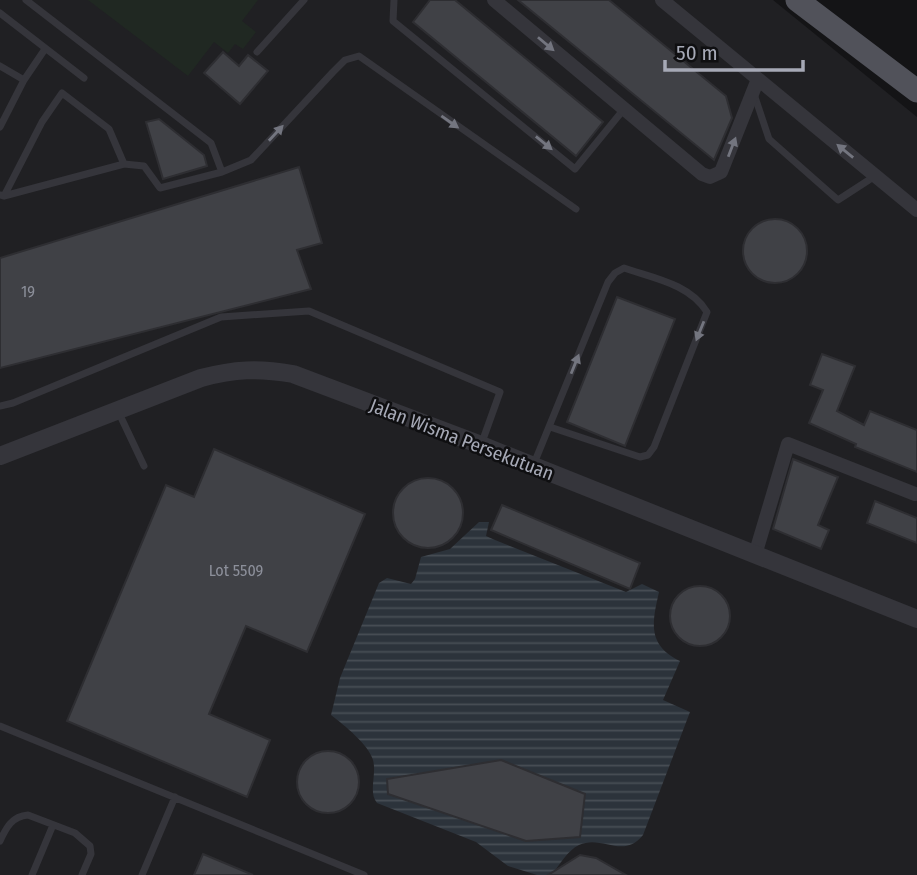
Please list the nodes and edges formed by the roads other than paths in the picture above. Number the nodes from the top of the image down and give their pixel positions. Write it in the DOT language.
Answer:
graph roads {
  1 [pos="26,0"];
  2 [pos="304,0"];
  3 [pos="394,0"];
  4 [pos="494,0"];
  5 [pos="662,0"];
  6 [pos="804,0"];
  7 [pos="0,13"];
  8 [pos="45,49"];
  9 [pos="257,52"];
  10 [pos="0,66"];
  11 [pos="83,78"];
  12 [pos="24,79"];
  13 [pos="756,86"];
  14 [pos="917,90"];
  15 [pos="624,109"];
  16 [pos="0,127"];
  17 [pos="124,164"];
  18 [pos="222,172"];
  19 [pos="876,176"];
  20 [pos="2,195"];
  21 [pos="576,209"];
  22 [pos="917,210"];
  23 [pos="0,406"];
  24 [pos="118,410"];
  25 [pos="550,427"];
  26 [pos="481,445"];
  27 [pos="0,456"];
  28 [pos="144,466"];
  29 [pos="533,466"];
  30 [pos="915,494"];
  31 [pos="755,555"];
  32 [pos="917,619"];
  33 [pos="0,726"];
  34 [pos="175,797"];
  35 [pos="53,825"];
  36 [pos="0,841"];
  37 [pos="32,875"];
  38 [pos="82,875"];
  39 [pos="142,875"];
  40 [pos="364,875"];
  1 -- 18 [label="lane"];
  2 -- 9 [label="lane"];
  3 -- 15 [label="lane, one-way"];
  4 -- 15 [label="street, one-way"];
  5 -- 13 [label="street"];
  6 -- 14 [label="main road"];
  7 -- 8 [label="lane"];
  8 -- 11 [label="lane"];
  8 -- 12 [label="lane"];
  10 -- 12 [label="lane"];
  12 -- 16 [label="lane"];
  15 -- 13 [label="street, one-way"];
  19 -- 13 [label="street, one-way"];
  13 -- 19 [label="lane"];
  17 -- 18 [label="lane"];
  17 -- 20 [label="lane"];
  17 -- 20 [label="lane"];
  18 -- 21 [label="lane, one-way"];
  19 -- 22 [label="street"];
  23 -- 26 [label="lane"];
  24 -- 26 [label="street, Jalan Wisma Persekutuan"];
  24 -- 27 [label="street, Jalan Wisma Persekutuan"];
  24 -- 28 [label="lane"];
  25 -- 25 [label="lane, one-way"];
  25 -- 29 [label="lane"];
  26 -- 29 [label="street, Jalan Wisma Persekutuan"];
  29 -- 31 [label="street, Jalan Wisma Persekutuan"];
  30 -- 31 [label="street"];
  31 -- 32 [label="street, Jalan Wisma Persekutuan"];
  33 -- 34 [label="lane"];
  34 -- 39 [label="lane"];
  34 -- 40 [label="lane"];
  35 -- 36 [label="lane"];
  35 -- 37 [label="lane"];
  35 -- 38 [label="lane"];
}
